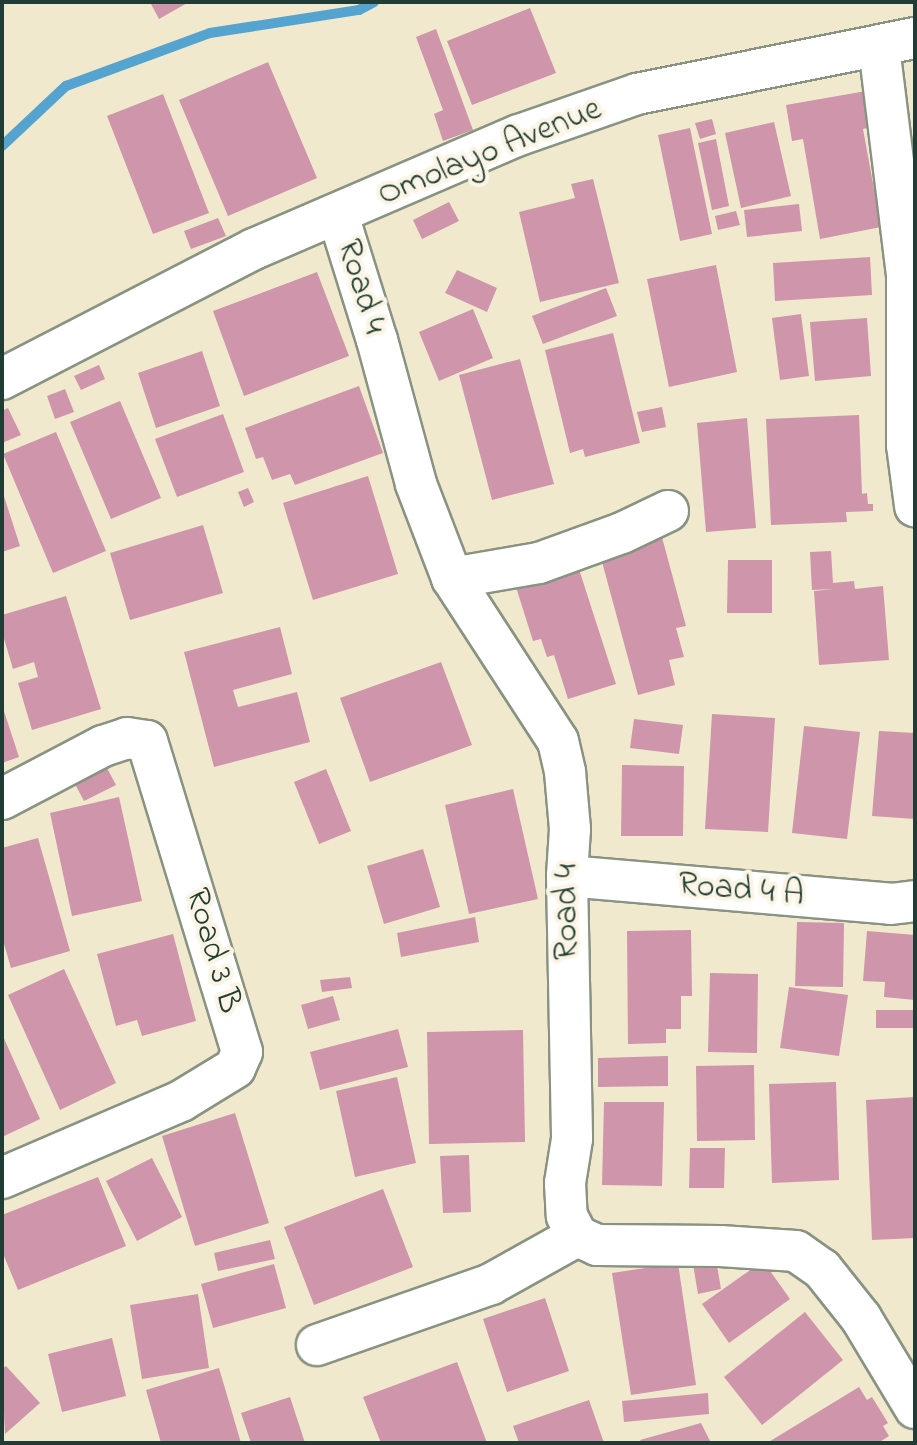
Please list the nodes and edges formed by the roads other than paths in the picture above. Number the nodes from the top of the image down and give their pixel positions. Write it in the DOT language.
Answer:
graph roads {
  1 [pos="897,43"];
  2 [pos="338,215"];
  3 [pos="911,275"];
  4 [pos="2,379"];
  5 [pos="915,506"];
  6 [pos="668,511"];
  7 [pos="452,578"];
  8 [pos="2,799"];
  9 [pos="567,876"];
  10 [pos="915,901"];
  11 [pos="2,1178"];
  12 [pos="577,1236"];
  13 [pos="317,1345"];
  14 [pos="915,1408"];
  1 -- 2 [label="street, Omolayo Avenue"];
  1 -- 3 [label="street"];
  2 -- 4 [label="street, Omolayo Avenue"];
  2 -- 7 [label="street, Road 4"];
  3 -- 5 [label="street"];
  6 -- 7 [label="street"];
  7 -- 9 [label="street, Road 4"];
  8 -- 11 [label="street, Road 3 B"];
  9 -- 10 [label="street, Road 4 A"];
  9 -- 12 [label="street, Road 4"];
  12 -- 13 [label="street"];
  12 -- 14 [label="street"];
}
